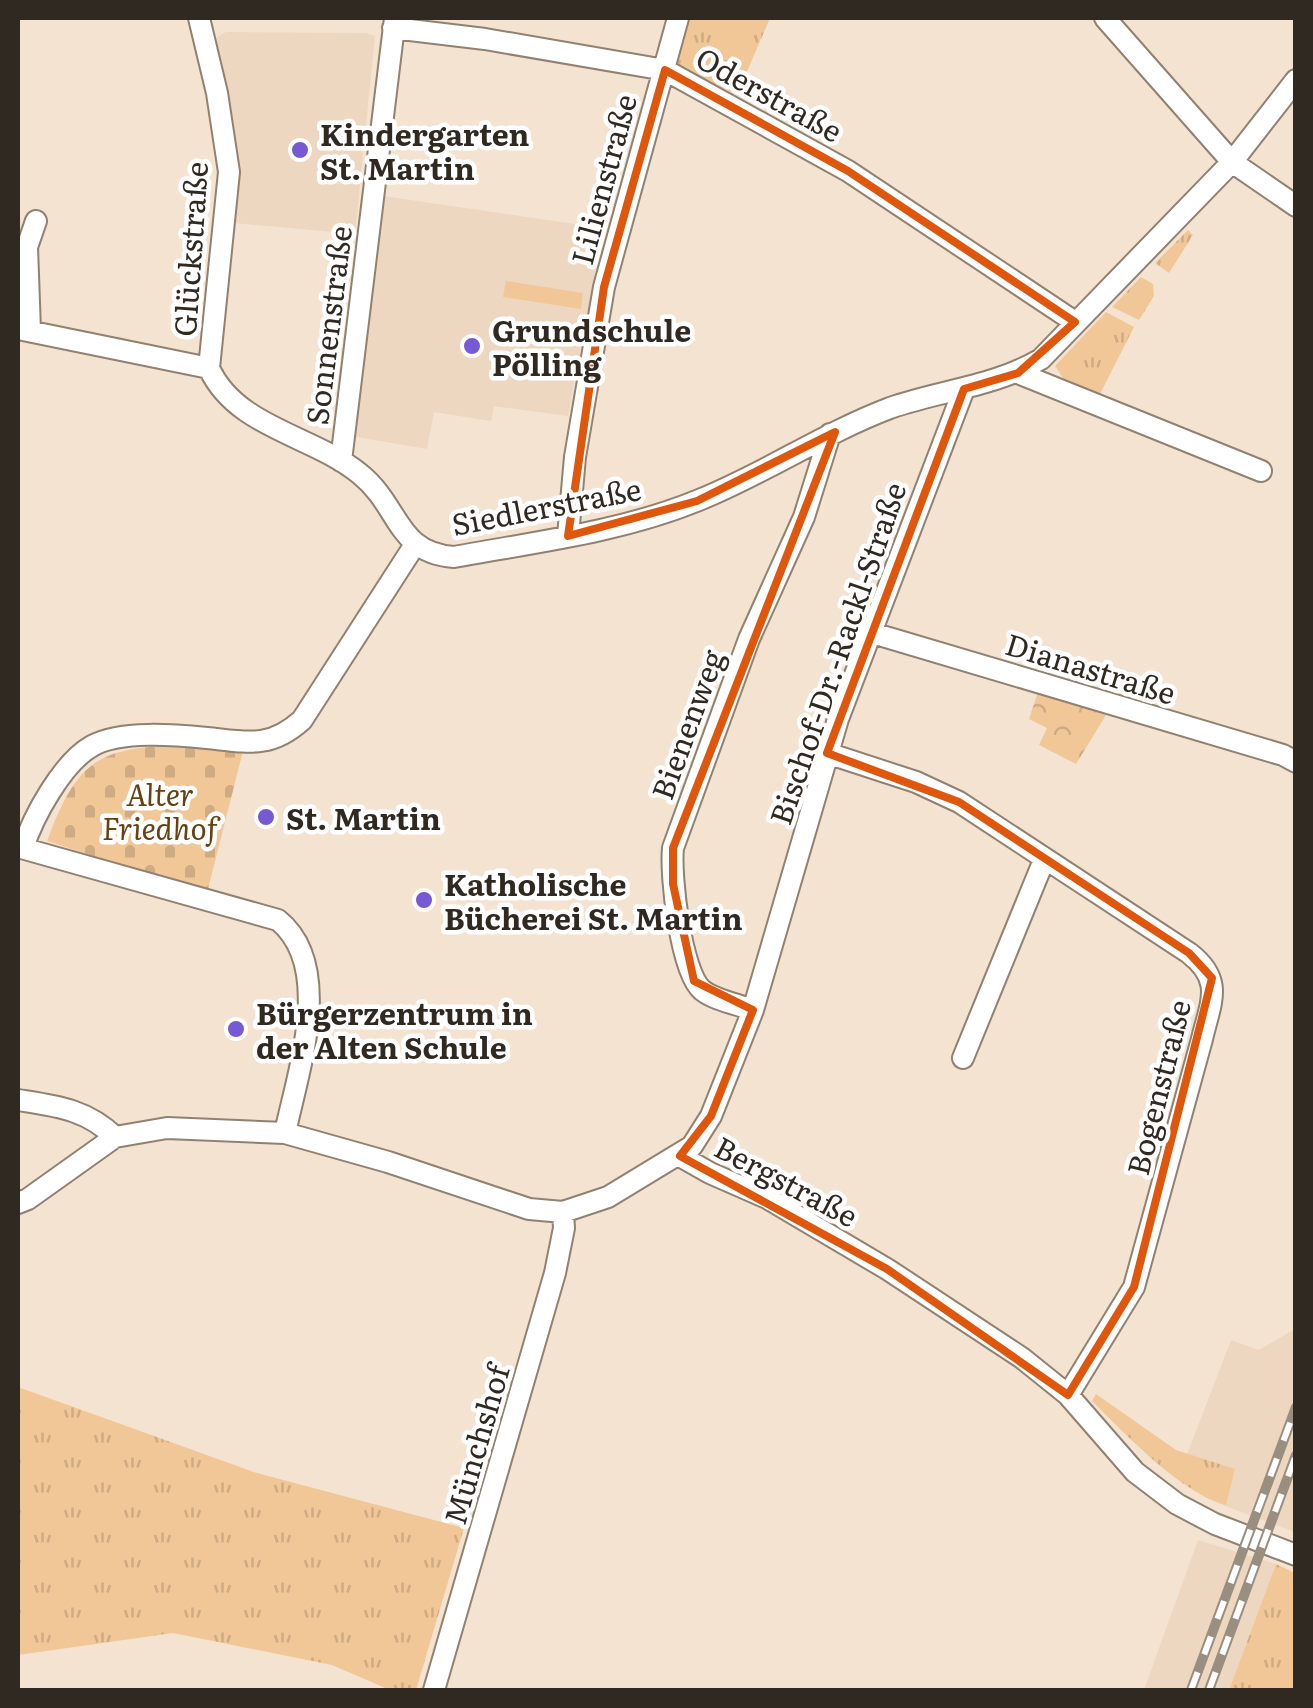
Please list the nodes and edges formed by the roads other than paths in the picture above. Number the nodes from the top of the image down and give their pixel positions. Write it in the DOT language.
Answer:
graph roads {
  1 [pos="200,18"];
  2 [pos="678,18"];
  3 [pos="1104,18"];
  4 [pos="394,23"];
  5 [pos="665,70"];
  6 [pos="1296,80"];
  7 [pos="1232,162"];
  8 [pos="1296,206"];
  9 [pos="36,222"];
  10 [pos="1076,322"];
  11 [pos="24,330"];
  12 [pos="210,368"];
  13 [pos="1018,373"];
  14 [pos="964,389"];
  15 [pos="830,434"];
  16 [pos="341,461"];
  17 [pos="1261,471"];
  18 [pos="568,536"];
  19 [pos="414,546"];
  20 [pos="869,632"];
  21 [pos="827,753"];
  22 [pos="1296,762"];
  23 [pos="20,848"];
  24 [pos="1044,860"];
  25 [pos="752,1010"];
  26 [pos="963,1058"];
  27 [pos="18,1100"];
  28 [pos="284,1133"];
  29 [pos="114,1137"];
  30 [pos="680,1156"];
  31 [pos="18,1203"];
  32 [pos="563,1212"];
  33 [pos="1068,1394"];
  34 [pos="1296,1556"];
  35 [pos="434,1690"];
  1 -- 12 [label="street, Glückstraße"];
  2 -- 5 [label="street, Lilienstraße"];
  3 -- 7 [label="street"];
  4 -- 5 [label="street, Oderstraße"];
  4 -- 16 [label="street, Sonnenstraße"];
  5 -- 10 [label="street, Oderstraße"];
  5 -- 18 [label="street, Lilienstraße"];
  6 -- 7 [label="street, Siedlerstraße"];
  7 -- 8 [label="street"];
  7 -- 10 [label="street, Siedlerstraße"];
  9 -- 11 [label="street"];
  10 -- 13 [label="street, Siedlerstraße"];
  11 -- 12 [label="street"];
  12 -- 16 [label="street, Siedlerstraße"];
  13 -- 14 [label="street, Siedlerstraße"];
  13 -- 17 [label="street"];
  14 -- 15 [label="street, Siedlerstraße"];
  14 -- 20 [label="street, Bischof-Dr.-Rackl-Straße"];
  15 -- 18 [label="street, Siedlerstraße"];
  15 -- 25 [label="street, Bienenweg"];
  16 -- 19 [label="street, Siedlerstraße"];
  18 -- 19 [label="street, Siedlerstraße"];
  19 -- 23 [label="street"];
  20 -- 21 [label="street, Bischof-Dr.-Rackl-Straße"];
  20 -- 22 [label="street, Dianastraße"];
  21 -- 24 [label="street, Bogenstraße"];
  21 -- 25 [label="street, Bischof-Dr.-Rackl-Straße"];
  23 -- 28 [label="street"];
  24 -- 26 [label="street"];
  24 -- 33 [label="street, Bogenstraße"];
  25 -- 30 [label="street, Bischof-Dr.-Rackl-Straße"];
  27 -- 29 [label="street"];
  28 -- 29 [label="street, Bergstraße"];
  28 -- 32 [label="street, Bergstraße"];
  29 -- 31 [label="street, Bergstraße"];
  30 -- 32 [label="street, Bergstraße"];
  30 -- 33 [label="street, Bergstraße"];
  32 -- 35 [label="street, Münchshof"];
  33 -- 34 [label="street, Bergstraße"];
}
